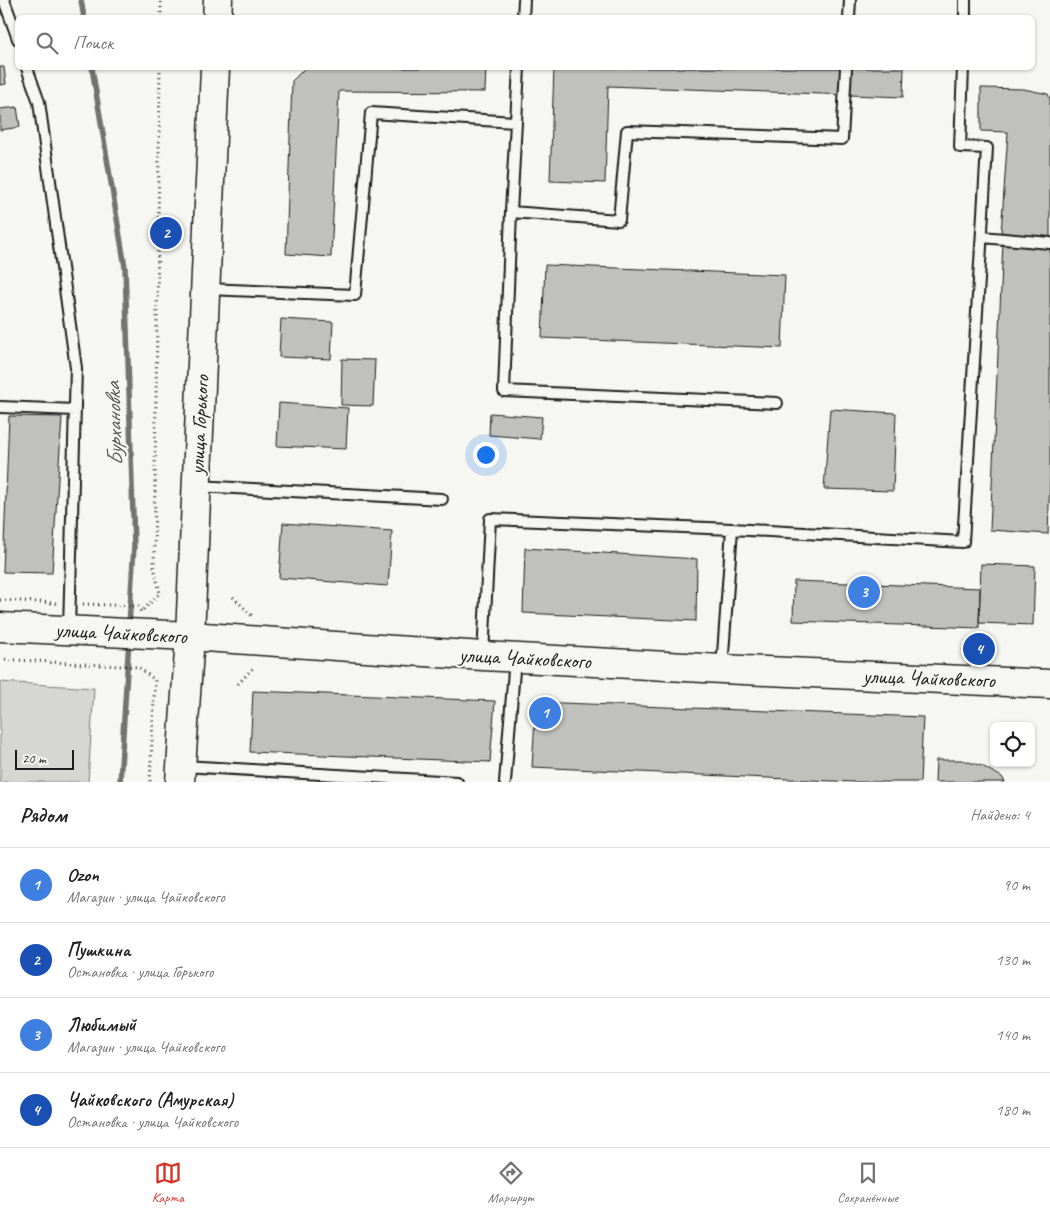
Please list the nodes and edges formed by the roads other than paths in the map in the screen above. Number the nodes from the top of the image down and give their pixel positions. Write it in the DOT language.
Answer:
graph roads {
  1 [pos="4,0"];
  2 [pos="218,0"];
  3 [pos="524,0"];
  4 [pos="850,0"];
  5 [pos="965,0"];
  6 [pos="217,15"];
  7 [pos="523,15"];
  8 [pos="849,15"];
  9 [pos="965,15"];
  10 [pos="15,31"];
  11 [pos="28,70"];
  12 [pos="215,70"];
  13 [pos="519,70"];
  14 [pos="846,70"];
  15 [pos="963,70"];
  16 [pos="515,122"];
  17 [pos="510,212"];
  18 [pos="982,237"];
  19 [pos="1050,243"];
  20 [pos="205,289"];
  21 [pos="777,403"];
  22 [pos="0,407"];
  23 [pos="75,410"];
  24 [pos="196,486"];
  25 [pos="442,499"];
  26 [pos="732,529"];
  27 [pos="0,627"];
  28 [pos="69,630"];
  29 [pos="190,636"];
  30 [pos="483,656"];
  31 [pos="515,657"];
  32 [pos="722,669"];
  33 [pos="1050,684"];
  34 [pos="180,774"];
  35 [pos="349,779"];
  36 [pos="457,782"];
  37 [pos="505,782"];
  1 -- 10 [label="lane"];
  2 -- 6 [label="main road"];
  3 -- 7 [label="lane"];
  4 -- 8 [label="lane"];
  5 -- 9 [label="lane"];
  11 -- 23 [label="lane"];
  12 -- 20 [label="main road, улица Горького"];
  13 -- 16 [label="lane"];
  14 -- 17 [label="lane"];
  15 -- 18 [label="lane"];
  16 -- 17 [label="lane"];
  16 -- 20 [label="lane"];
  17 -- 21 [label="lane"];
  18 -- 19 [label="lane"];
  18 -- 26 [label="lane"];
  20 -- 24 [label="main road, улица Горького"];
  22 -- 23 [label="lane"];
  23 -- 28 [label="lane"];
  24 -- 25 [label="lane"];
  24 -- 29 [label="main road, улица Горького"];
  26 -- 30 [label="lane"];
  26 -- 32 [label="lane"];
  27 -- 28 [label="main road, улица Чайковского"];
  28 -- 29 [label="main road, улица Чайковского"];
  29 -- 30 [label="main road, улица Чайковского"];
  29 -- 34 [label="main road, улица Горького"];
  30 -- 31 [label="main road, улица Чайковского"];
  31 -- 32 [label="main road, улица Чайковского"];
  31 -- 37 [label="lane"];
  32 -- 33 [label="main road, улица Чайковского"];
  34 -- 35 [label="lane"];
  35 -- 36 [label="lane"];
}
